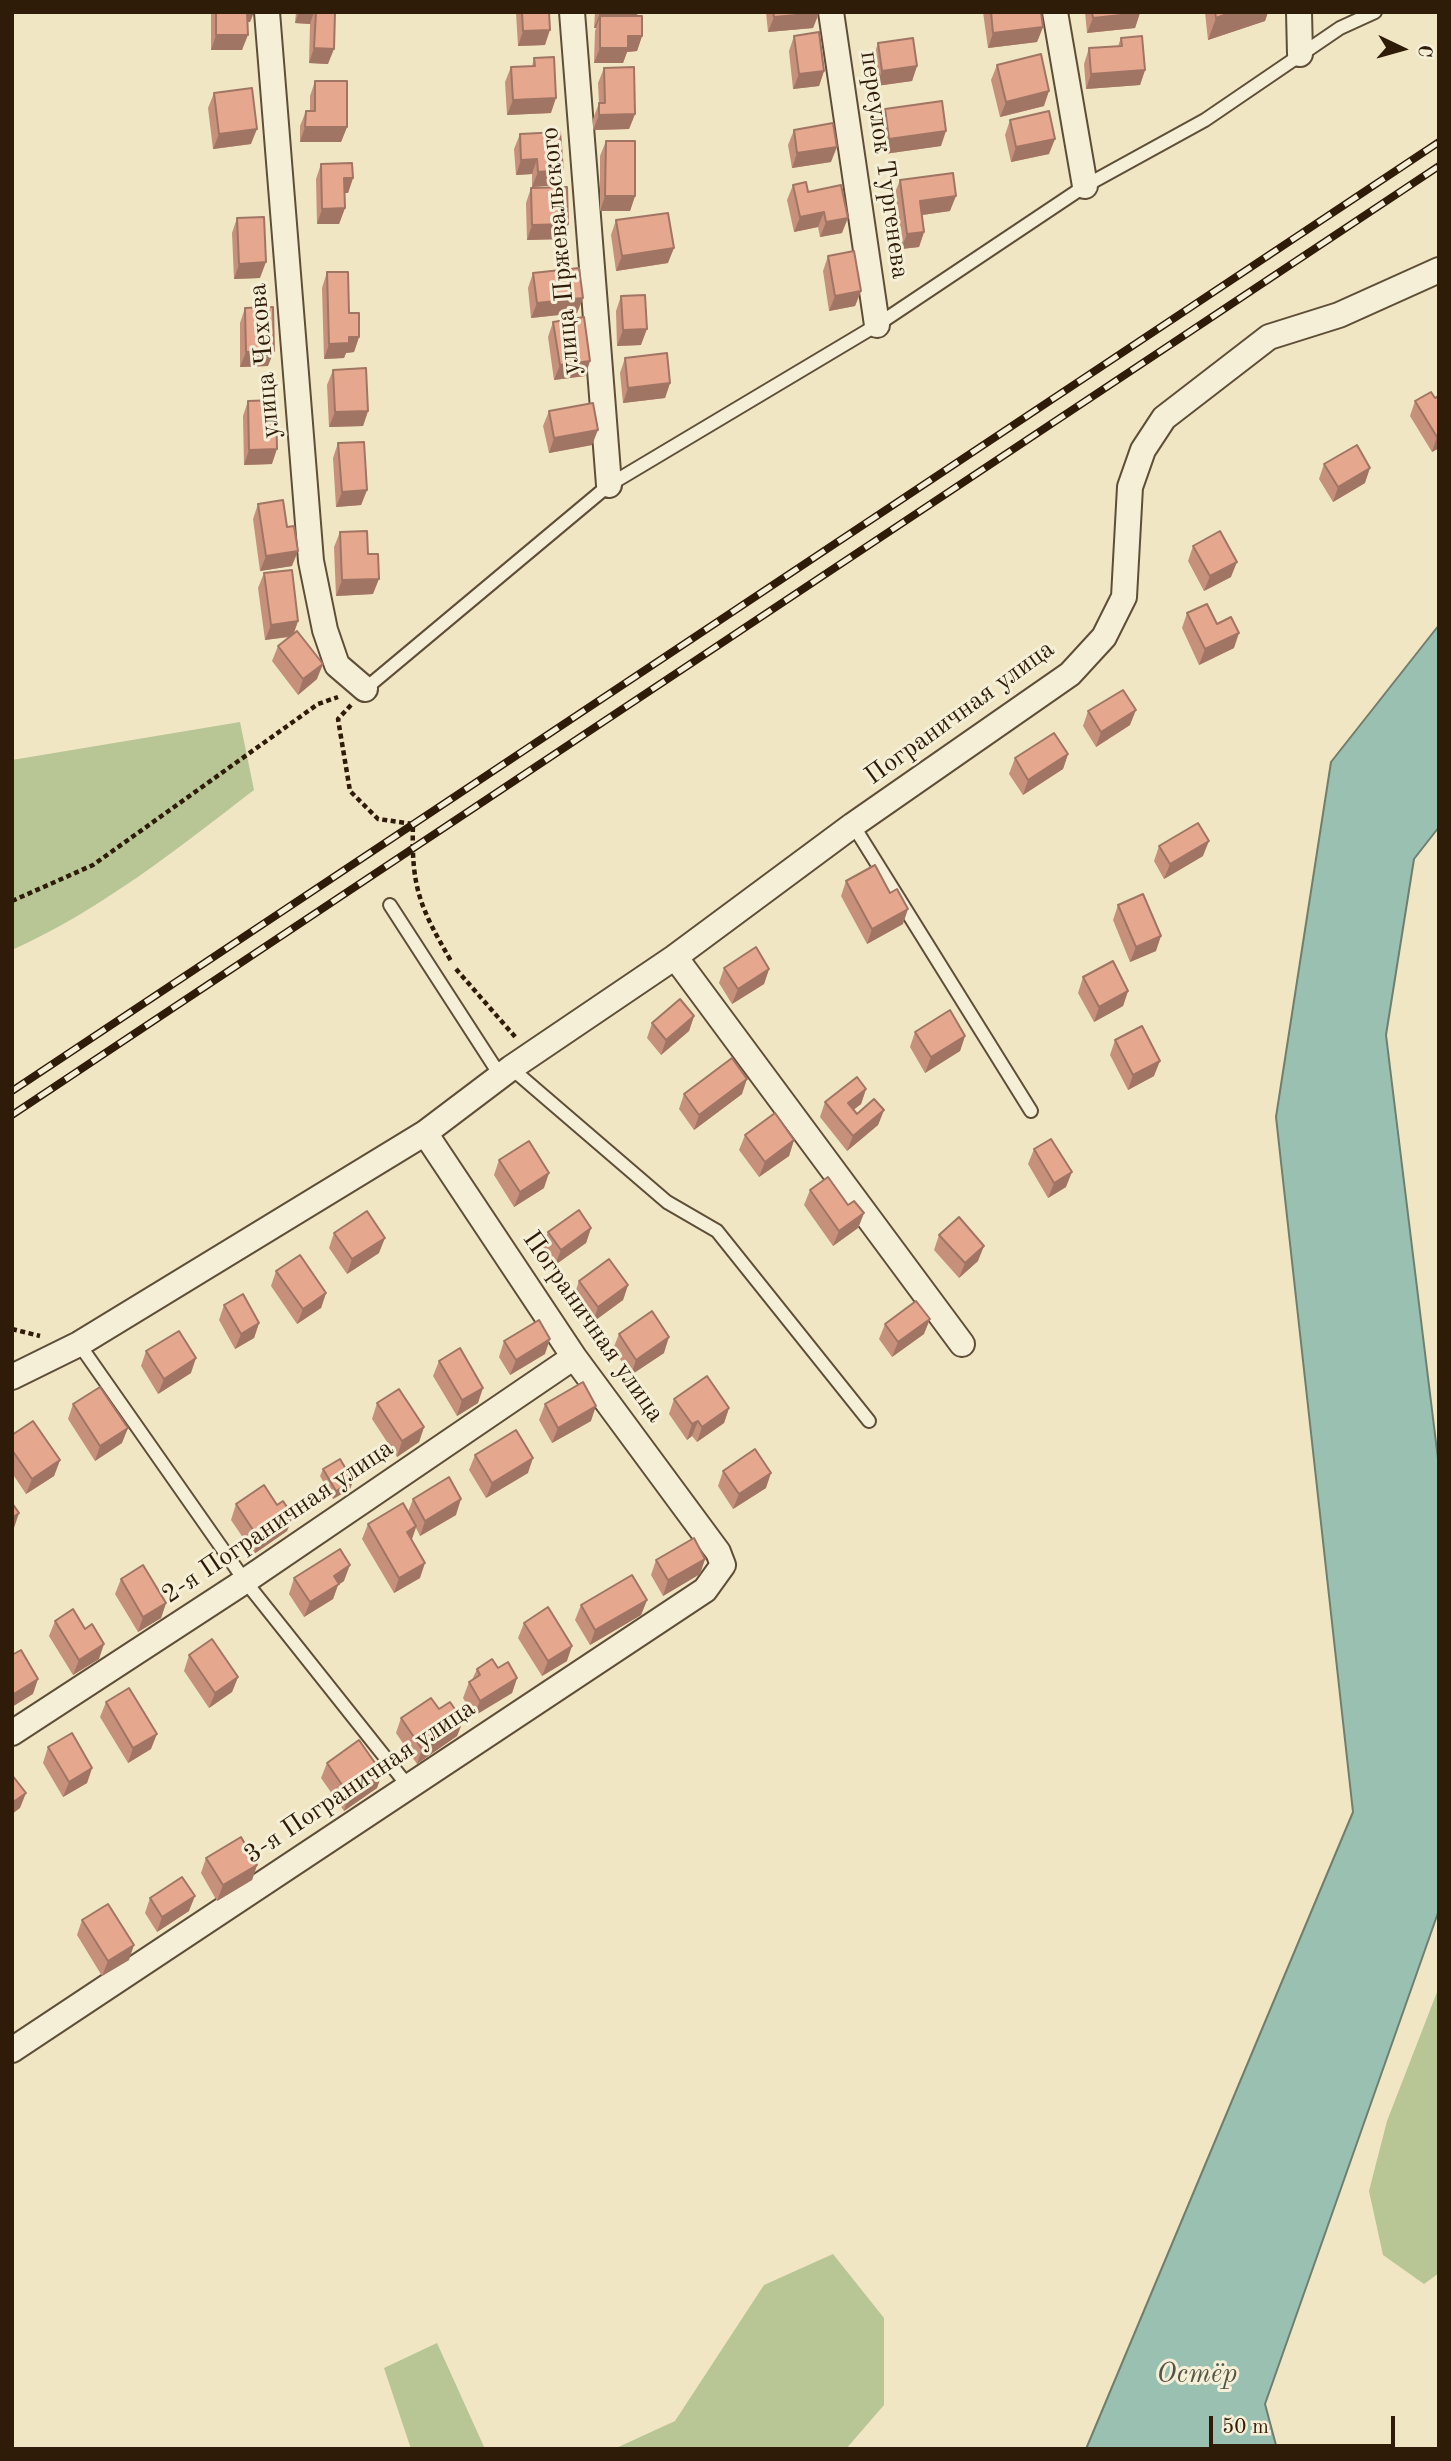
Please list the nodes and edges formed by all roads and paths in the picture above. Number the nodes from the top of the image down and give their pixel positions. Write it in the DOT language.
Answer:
graph roads {
  1 [pos="267,12"];
  2 [pos="572,12"];
  3 [pos="831,12"];
  4 [pos="1055,12"];
  5 [pos="1299,12"];
  6 [pos="1375,12"];
  7 [pos="1300,54"];
  8 [pos="1085,186"];
  9 [pos="1439,270"];
  10 [pos="877,326"];
  11 [pos="609,485"];
  12 [pos="365,688"];
  13 [pos="853,825"];
  14 [pos="12,901"];
  15 [pos="390,905"];
  16 [pos="675,957"];
  17 [pos="521,1062"];
  18 [pos="1031,1111"];
  19 [pos="425,1133"];
  20 [pos="962,1344"];
  21 [pos="79,1345"];
  22 [pos="574,1357"];
  23 [pos="12,1377"];
  24 [pos="869,1421"];
  25 [pos="718,1552"];
  26 [pos="246,1581"];
  27 [pos="12,1733"];
  28 [pos="408,1786"];
  29 [pos="12,2050"];
  1 -- 12 [label="street, улица Чехова"];
  2 -- 11 [label="street, улица Пржевальского"];
  3 -- 10 [label="street, переулок Тургенева"];
  4 -- 8 [label="street"];
  5 -- 7 [label="street"];
  6 -- 7 [label="lane"];
  7 -- 8 [label="lane"];
  8 -- 10 [label="lane"];
  9 -- 13 [label="street, Пограничная улица"];
  10 -- 11 [label="lane"];
  11 -- 12 [label="lane"];
  12 -- 14 [label="path"];
  12 -- 17 [label="path"];
  13 -- 16 [label="street, Пограничная улица"];
  13 -- 18 [label="lane"];
  15 -- 17 [label="lane"];
  16 -- 17 [label="street, Пограничная улица"];
  16 -- 20 [label="street"];
  17 -- 19 [label="street, Пограничная улица"];
  17 -- 24 [label="lane"];
  19 -- 21 [label="street, Пограничная улица"];
  19 -- 22 [label="street, Пограничная улица"];
  21 -- 23 [label="street, Пограничная улица"];
  21 -- 26 [label="lane"];
  22 -- 25 [label="street, Пограничная улица"];
  22 -- 26 [label="street, 2-я Пограничная улица"];
  25 -- 28 [label="street, 3-я Пограничная улица"];
  26 -- 27 [label="street, 2-я Пограничная улица"];
  26 -- 28 [label="lane"];
  28 -- 29 [label="street, 3-я Пограничная улица"];
}
